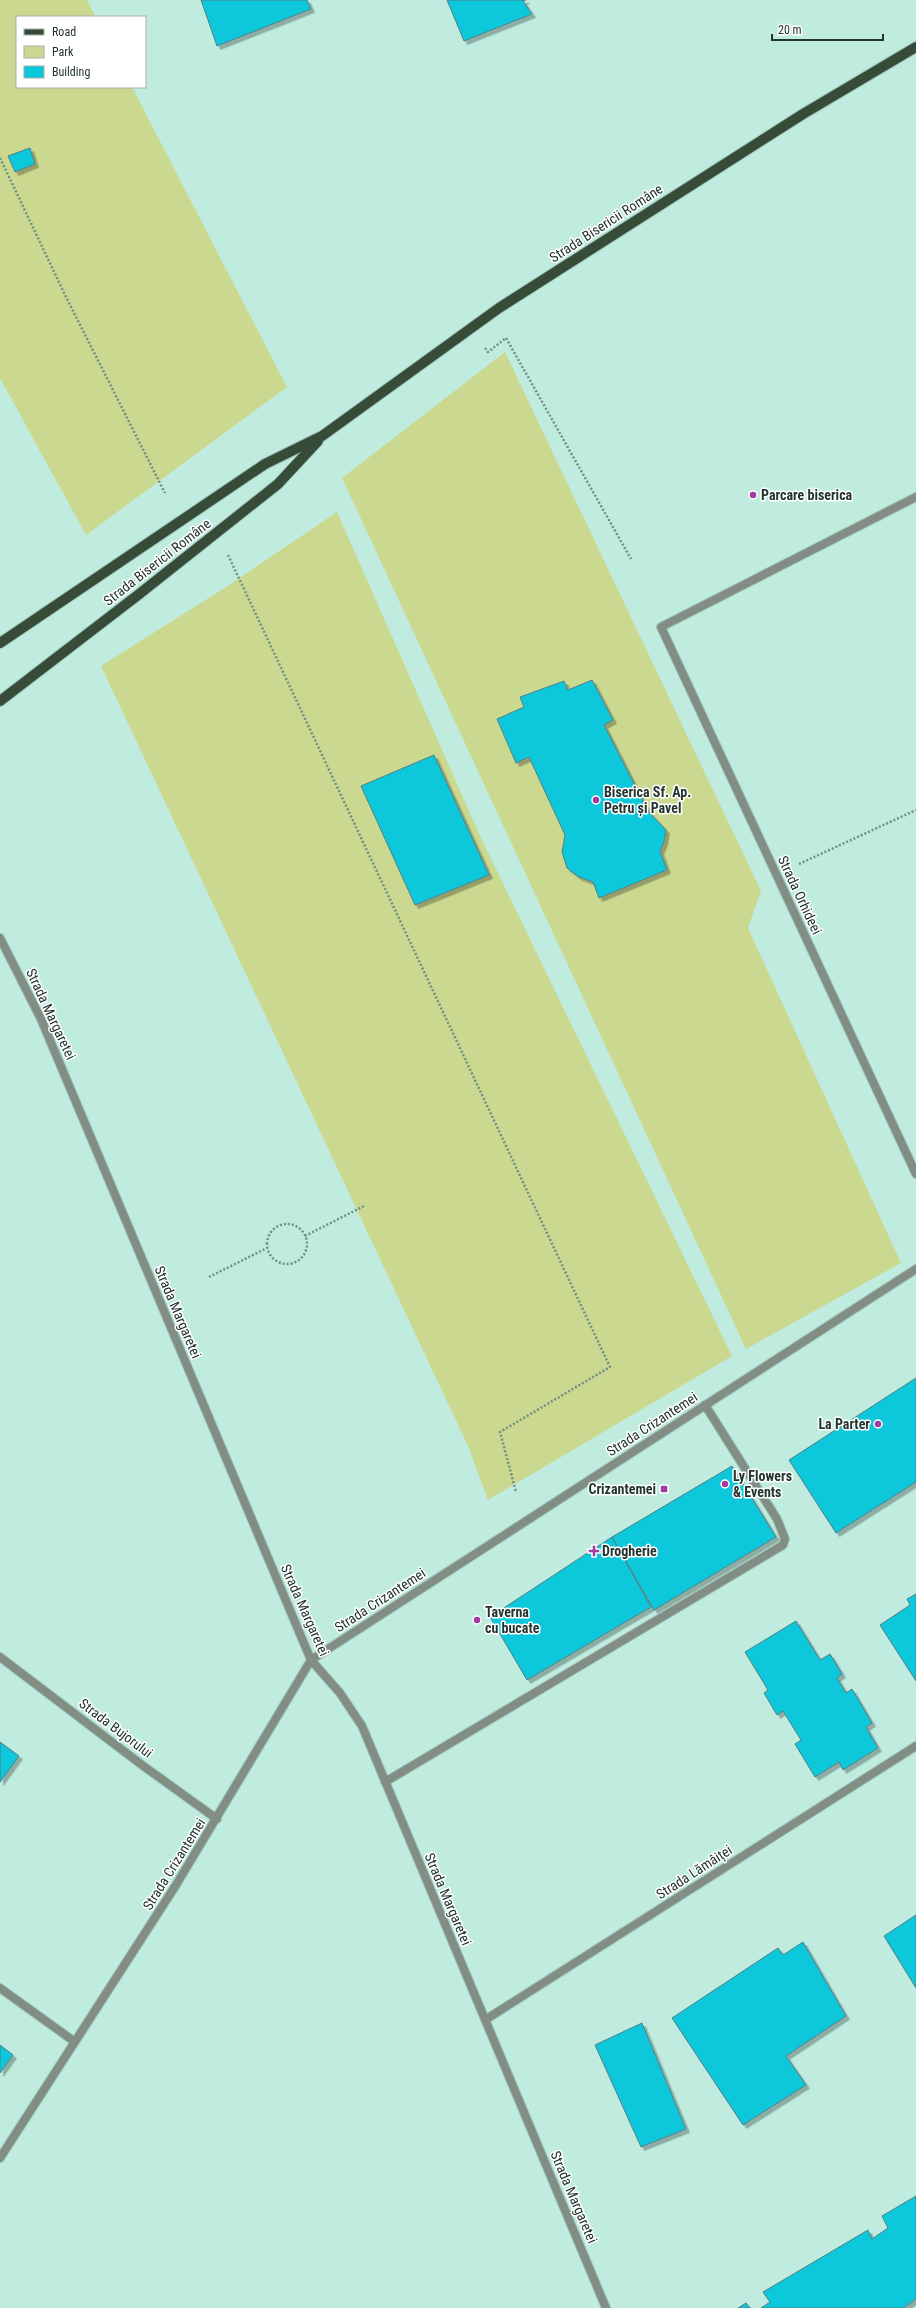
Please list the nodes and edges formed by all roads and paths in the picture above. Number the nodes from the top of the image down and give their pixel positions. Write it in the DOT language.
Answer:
graph roads {
  1 [pos="916,47"];
  2 [pos="0,158"];
  3 [pos="473,327"];
  4 [pos="322,436"];
  5 [pos="165,493"];
  6 [pos="916,497"];
  7 [pos="228,554"];
  8 [pos="631,560"];
  9 [pos="0,643"];
  10 [pos="0,701"];
  11 [pos="916,810"];
  12 [pos="777,875"];
  13 [pos="0,938"];
  14 [pos="916,1174"];
  15 [pos="364,1206"];
  16 [pos="305,1236"];
  17 [pos="267,1248"];
  18 [pos="916,1269"];
  19 [pos="209,1277"];
  20 [pos="705,1405"];
  21 [pos="516,1492"];
  22 [pos="0,1657"];
  23 [pos="311,1660"];
  24 [pos="916,1746"];
  25 [pos="385,1782"];
  26 [pos="217,1819"];
  27 [pos="0,1988"];
  28 [pos="485,2020"];
  29 [pos="75,2042"];
  30 [pos="0,2158"];
  31 [pos="606,2308"];
  1 -- 3 [label="main road, Strada Bisericii Române"];
  2 -- 5 [label="path"];
  3 -- 4 [label="main road, Strada Bisericii Române"];
  3 -- 8 [label="path"];
  4 -- 9 [label="main road, Strada Bisericii Române"];
  4 -- 10 [label="main road, Strada Bisericii Române"];
  6 -- 12 [label="street, Strada Orhideei"];
  7 -- 21 [label="path"];
  11 -- 12 [label="path"];
  12 -- 14 [label="street, Strada Orhideei"];
  13 -- 23 [label="street, Strada Margaretei"];
  15 -- 16 [label="path"];
  16 -- 17 [label="path"];
  16 -- 17 [label="path"];
  17 -- 19 [label="path"];
  18 -- 20 [label="street, Strada Crizantemei"];
  20 -- 23 [label="street, Strada Crizantemei"];
  20 -- 25 [label="street"];
  22 -- 26 [label="street, Strada Bujorului"];
  23 -- 25 [label="street, Strada Margaretei"];
  23 -- 26 [label="street, Strada Crizantemei"];
  24 -- 28 [label="street, Strada Lămâiței"];
  25 -- 28 [label="street, Strada Margaretei"];
  26 -- 29 [label="street, Strada Crizantemei"];
  27 -- 29 [label="street"];
  28 -- 31 [label="street, Strada Margaretei"];
  29 -- 30 [label="street, Strada Crizantemei"];
}
